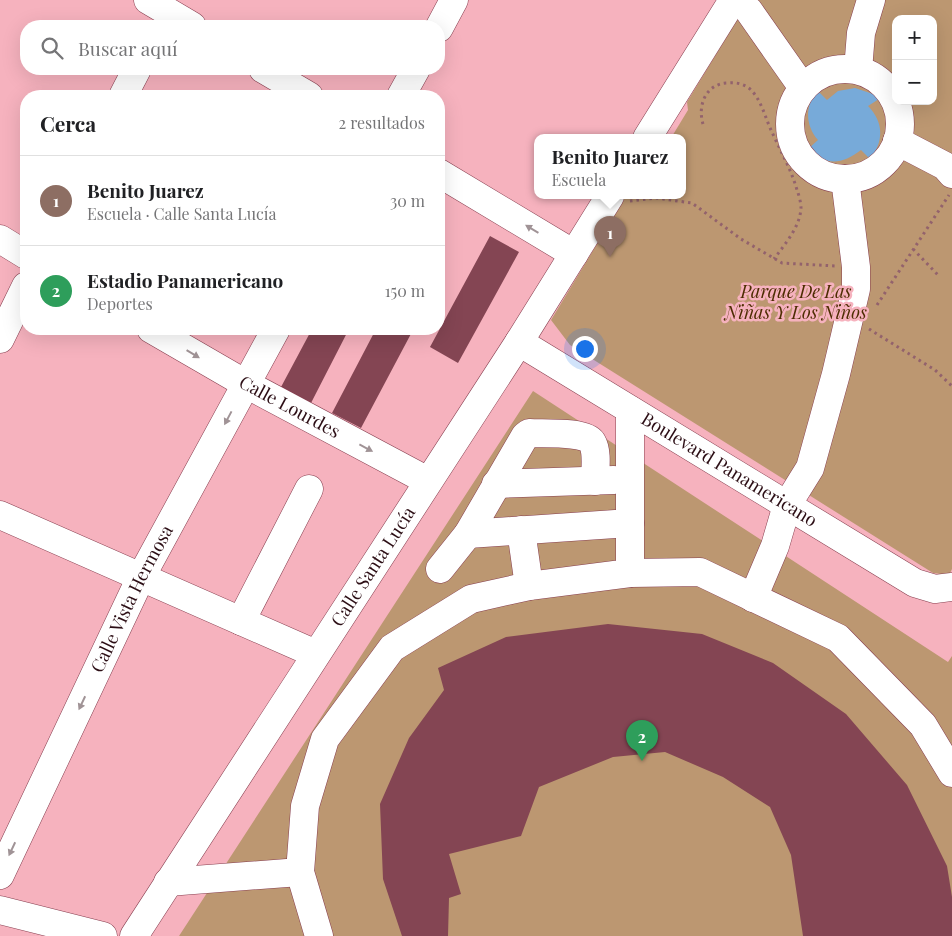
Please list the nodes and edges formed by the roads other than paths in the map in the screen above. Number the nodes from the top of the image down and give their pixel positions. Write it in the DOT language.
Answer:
graph roads {
  1 [pos="454,0"];
  2 [pos="871,0"];
  3 [pos="741,6"];
  4 [pos="161,9"];
  5 [pos="181,20"];
  6 [pos="443,20"];
  7 [pos="858,70"];
  8 [pos="134,75"];
  9 [pos="273,75"];
  10 [pos="413,75"];
  11 [pos="803,88"];
  12 [pos="126,90"];
  13 [pos="299,90"];
  14 [pos="405,90"];
  15 [pos="650,134"];
  16 [pos="897,141"];
  17 [pos="952,174"];
  18 [pos="445,177"];
  19 [pos="844,179"];
  20 [pos="607,201"];
  21 [pos="0,239"];
  22 [pos="20,251"];
  23 [pos="574,254"];
  24 [pos="20,298"];
  25 [pos="161,335"];
  26 [pos="273,335"];
  27 [pos="0,339"];
  28 [pos="519,342"];
  29 [pos="246,384"];
  30 [pos="630,410"];
  31 [pos="630,479"];
  32 [pos="428,481"];
  33 [pos="595,481"];
  34 [pos="496,484"];
  35 [pos="309,489"];
  36 [pos="787,505"];
  37 [pos="0,515"];
  38 [pos="630,523"];
  39 [pos="522,530"];
  40 [pos="468,534"];
  41 [pos="440,569"];
  42 [pos="630,573"];
  43 [pos="141,577"];
  44 [pos="949,583"];
  45 [pos="529,586"];
  46 [pos="753,598"];
  47 [pos="241,621"];
  48 [pos="316,654"];
  49 [pos="952,773"];
  50 [pos="300,872"];
  51 [pos="0,875"];
  52 [pos="168,882"];
  53 [pos="0,910"];
  54 [pos="102,936"];
  55 [pos="134,936"];
  56 [pos="319,936"];
  1 -- 6 [label="street"];
  2 -- 7 [label="street"];
  3 -- 11 [label="street"];
  3 -- 15 [label="street"];
  4 -- 5 [label="street"];
  7 -- 11 [label="street"];
  7 -- 16 [label="street"];
  8 -- 12 [label="street"];
  9 -- 13 [label="street"];
  10 -- 14 [label="street"];
  11 -- 19 [label="street"];
  16 -- 17 [label="street"];
  16 -- 19 [label="street"];
  23 -- 18 [label="street, one-way"];
  19 -- 36 [label="street"];
  20 -- 23 [label="street, Calle Santa Lucía"];
  21 -- 22 [label="street"];
  23 -- 28 [label="street, Calle Santa Lucía"];
  24 -- 27 [label="street"];
  25 -- 29 [label="street, Calle Lourdes, one-way"];
  26 -- 29 [label="street, Calle Vista Hermosa"];
  28 -- 30 [label="street, Boulevard Panamericano"];
  28 -- 32 [label="street, Calle Santa Lucía"];
  29 -- 32 [label="street, Calle Lourdes, one-way"];
  29 -- 43 [label="street, Calle Vista Hermosa, one-way"];
  30 -- 31 [label="street"];
  30 -- 36 [label="street, Boulevard Panamericano"];
  31 -- 33 [label="street"];
  31 -- 38 [label="street"];
  32 -- 48 [label="street, Calle Santa Lucía"];
  33 -- 34 [label="street"];
  33 -- 34 [label="street"];
  34 -- 40 [label="street"];
  35 -- 47 [label="street"];
  36 -- 44 [label="street, Boulevard Panamericano"];
  36 -- 46 [label="street"];
  37 -- 43 [label="street"];
  38 -- 39 [label="street"];
  38 -- 42 [label="street"];
  39 -- 40 [label="street"];
  39 -- 45 [label="street"];
  40 -- 41 [label="street"];
  42 -- 45 [label="street"];
  42 -- 46 [label="street"];
  43 -- 47 [label="street"];
  43 -- 51 [label="street, Calle Vista Hermosa, one-way"];
  45 -- 50 [label="street"];
  46 -- 49 [label="street"];
  47 -- 48 [label="street"];
  48 -- 52 [label="street, Calle Santa Lucía"];
  50 -- 52 [label="street"];
  50 -- 56 [label="street"];
  52 -- 55 [label="street, Calle Santa Lucía"];
  53 -- 54 [label="street"];
}
